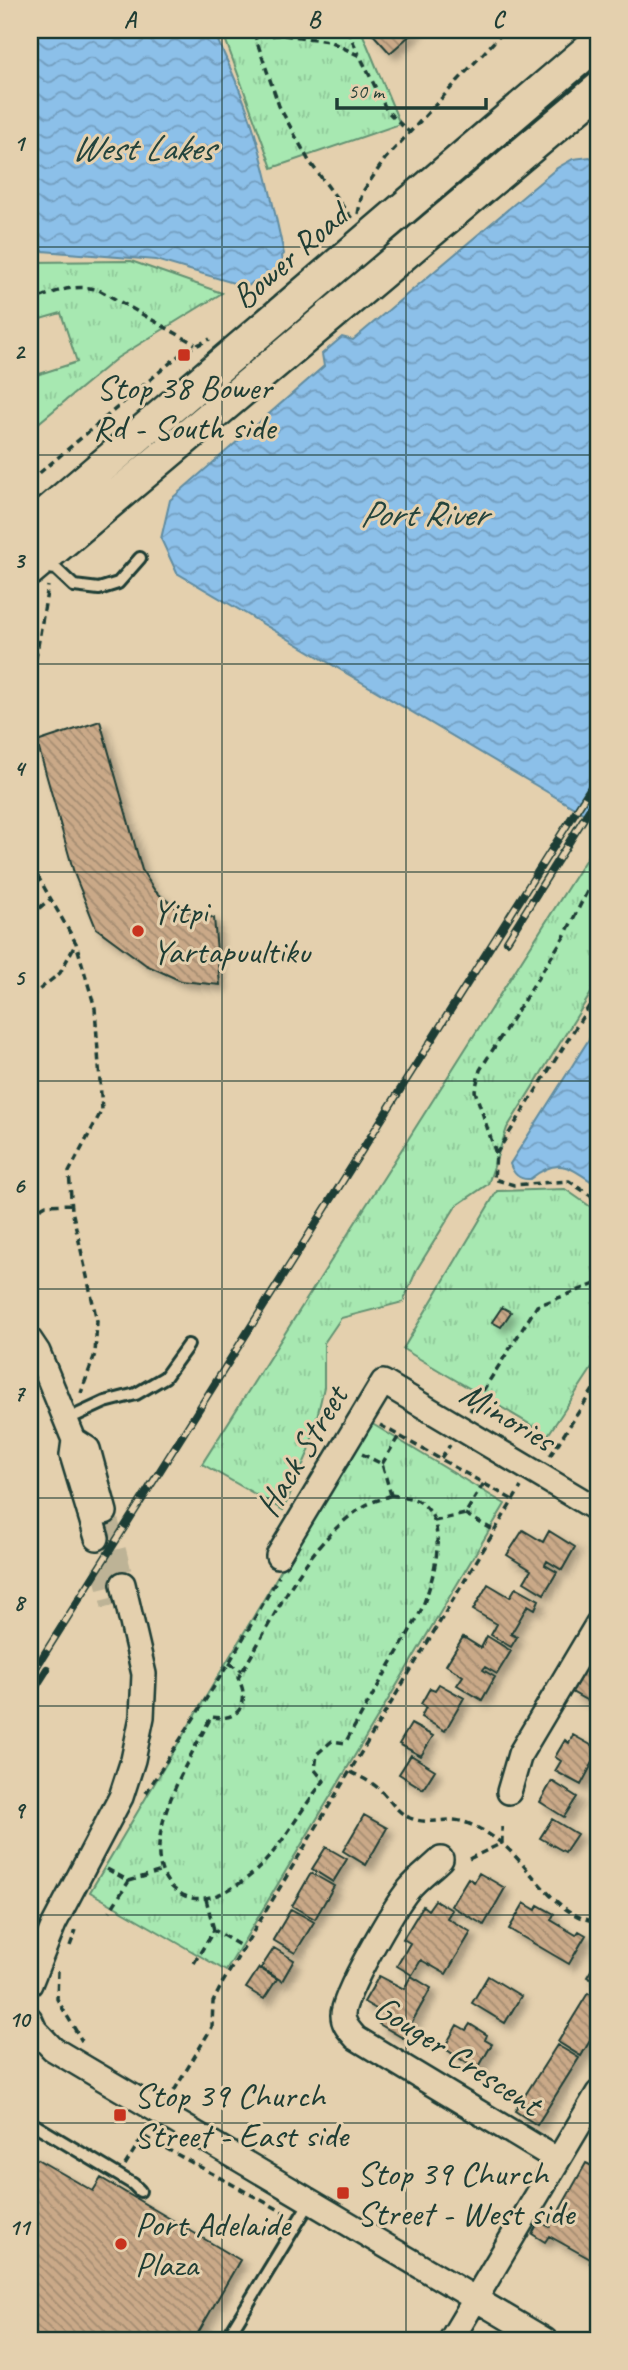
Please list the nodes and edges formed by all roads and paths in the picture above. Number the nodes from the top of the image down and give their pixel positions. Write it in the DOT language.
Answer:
graph roads {
  1 [pos="295,30"];
  2 [pos="347,30"];
  3 [pos="505,30"];
  4 [pos="251,31"];
  5 [pos="284,35"];
  6 [pos="598,42"];
  7 [pos="360,56"];
  8 [pos="598,90"];
  9 [pos="410,133"];
  10 [pos="30,302"];
  11 [pos="216,336"];
  12 [pos="197,345"];
  13 [pos="30,481"];
  14 [pos="30,528"];
  15 [pos="139,558"];
  16 [pos="34,569"];
  17 [pos="30,668"];
  18 [pos="30,853"];
  19 [pos="598,870"];
  20 [pos="50,899"];
  21 [pos="30,916"];
  22 [pos="76,943"];
  23 [pos="598,992"];
  24 [pos="30,997"];
  25 [pos="496,1154"];
  26 [pos="598,1201"];
  27 [pos="71,1204"];
  28 [pos="30,1214"];
  29 [pos="598,1283"];
  30 [pos="30,1339"];
  31 [pos="188,1345"];
  32 [pos="383,1382"];
  33 [pos="598,1382"];
  34 [pos="81,1393"];
  35 [pos="362,1417"];
  36 [pos="460,1428"];
  37 [pos="70,1430"];
  38 [pos="400,1434"];
  39 [pos="441,1458"];
  40 [pos="535,1472"];
  41 [pos="484,1483"];
  42 [pos="391,1496"];
  43 [pos="513,1500"];
  44 [pos="598,1510"];
  45 [pos="465,1514"];
  46 [pos="106,1517"];
  47 [pos="433,1521"];
  48 [pos="495,1531"];
  49 [pos="97,1538"];
  50 [pos="278,1556"];
  51 [pos="123,1584"];
  52 [pos="113,1606"];
  53 [pos="598,1623"];
  54 [pos="242,1671"];
  55 [pos="133,1760"];
  56 [pos="351,1772"];
  57 [pos="509,1792"];
  58 [pos="145,1794"];
  59 [pos="502,1827"];
  60 [pos="502,1843"];
  61 [pos="441,1859"];
  62 [pos="469,1859"];
  63 [pos="103,1866"];
  64 [pos="162,1871"];
  65 [pos="129,1881"];
  66 [pos="206,1899"];
  67 [pos="110,1911"];
  68 [pos="598,1921"];
  69 [pos="214,1930"];
  70 [pos="244,1948"];
  71 [pos="194,1963"];
  72 [pos="58,1973"];
  73 [pos="30,1984"];
  74 [pos="30,2019"];
  75 [pos="78,2034"];
  76 [pos="174,2091"];
  77 [pos="598,2093"];
  78 [pos="30,2122"];
  79 [pos="558,2160"];
  80 [pos="125,2164"];
  81 [pos="139,2191"];
  82 [pos="305,2211"];
  83 [pos="475,2300"];
  84 [pos="226,2340"];
  85 [pos="451,2340"];
  86 [pos="545,2340"];
  1 -- 5 [label="path"];
  2 -- 7 [label="path"];
  3 -- 9 [label="path"];
  4 -- 5 [label="path"];
  4 -- 9 [label="path"];
  5 -- 7 [label="path"];
  6 -- 14 [label="main road, Bower Road"];
  7 -- 9 [label="path"];
  8 -- 16 [label="main road, Bower Road"];
  10 -- 12 [label="path"];
  11 -- 12 [label="path"];
  12 -- 13 [label="path"];
  15 -- 16 [label="lane"];
  16 -- 17 [label="path"];
  18 -- 20 [label="path"];
  19 -- 25 [label="path"];
  20 -- 21 [label="path"];
  20 -- 22 [label="path"];
  22 -- 24 [label="path"];
  22 -- 27 [label="path"];
  23 -- 25 [label="path"];
  25 -- 26 [label="path"];
  27 -- 28 [label="path"];
  27 -- 34 [label="path"];
  29 -- 36 [label="path"];
  30 -- 37 [label="street"];
  31 -- 37 [label="lane"];
  32 -- 35 [label="street, Hack Street"];
  32 -- 36 [label="street, Minories"];
  33 -- 40 [label="path"];
  35 -- 38 [label="path"];
  35 -- 50 [label="street, Hack Street"];
  36 -- 39 [label="path"];
  36 -- 40 [label="street, Minories"];
  37 -- 46 [label="street"];
  37 -- 49 [label="street"];
  38 -- 39 [label="path"];
  38 -- 42 [label="path"];
  39 -- 41 [label="path"];
  40 -- 43 [label="path"];
  40 -- 44 [label="street, Minories"];
  41 -- 43 [label="path"];
  41 -- 45 [label="path"];
  42 -- 47 [label="path"];
  42 -- 54 [label="path"];
  43 -- 48 [label="path"];
  45 -- 47 [label="path"];
  45 -- 48 [label="path"];
  47 -- 66 [label="path"];
  48 -- 56 [label="path"];
  51 -- 55 [label="street"];
  52 -- 55 [label="street"];
  53 -- 57 [label="street"];
  54 -- 58 [label="path"];
  54 -- 64 [label="path"];
  55 -- 73 [label="street"];
  56 -- 60 [label="path"];
  56 -- 70 [label="path"];
  59 -- 60 [label="path"];
  60 -- 62 [label="path"];
  60 -- 68 [label="path"];
  61 -- 79 [label="street, Gouger Crescent"];
  63 -- 65 [label="path"];
  64 -- 65 [label="path"];
  64 -- 66 [label="path"];
  65 -- 67 [label="path"];
  66 -- 69 [label="path"];
  69 -- 70 [label="path"];
  69 -- 71 [label="path"];
  70 -- 76 [label="path"];
  72 -- 75 [label="path"];
  74 -- 82 [label="street"];
  77 -- 79 [label="street"];
  78 -- 81 [label="lane"];
  79 -- 83 [label="street"];
  80 -- 82 [label="path"];
  82 -- 83 [label="street"];
  82 -- 84 [label="lane"];
  83 -- 85 [label="street"];
  83 -- 86 [label="street"];
}
